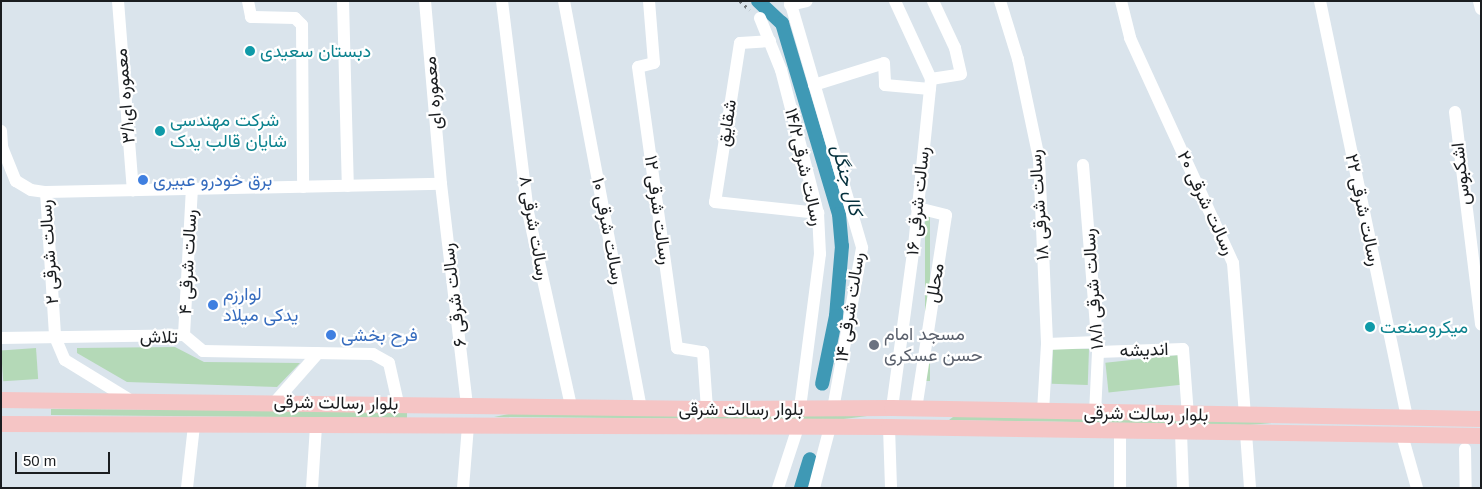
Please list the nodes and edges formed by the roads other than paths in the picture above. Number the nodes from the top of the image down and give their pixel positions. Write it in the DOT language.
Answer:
graph roads {
  1 [pos="118,1"];
  2 [pos="248,1"];
  3 [pos="343,1"];
  4 [pos="425,1"];
  5 [pos="502,1"];
  6 [pos="564,1"];
  7 [pos="650,1"];
  8 [pos="807,1"];
  9 [pos="895,1"];
  10 [pos="933,1"];
  11 [pos="1000,1"];
  12 [pos="1121,1"];
  13 [pos="1320,1"];
  14 [pos="1479,1"];
  15 [pos="789,2"];
  16 [pos="1481,9"];
  17 [pos="760,18"];
  18 [pos="770,41"];
  19 [pos="930,84"];
  20 [pos="814,85"];
  21 [pos="1455,112"];
  22 [pos="1,131"];
  23 [pos="1083,165"];
  24 [pos="441,184"];
  25 [pos="303,186"];
  26 [pos="348,186"];
  27 [pos="192,189"];
  28 [pos="133,190"];
  29 [pos="46,192"];
  30 [pos="918,208"];
  31 [pos="818,213"];
  32 [pos="1481,324"];
  33 [pos="184,335"];
  34 [pos="55,337"];
  35 [pos="1,338"];
  36 [pos="1047,344"];
  37 [pos="1098,347"];
  38 [pos="318,352"];
  39 [pos="1,400"];
  40 [pos="37,401"];
  41 [pos="132,401"];
  42 [pos="275,402"];
  43 [pos="398,403"];
  44 [pos="467,405"];
  45 [pos="571,406"];
  46 [pos="641,408"];
  47 [pos="892,408"];
  48 [pos="707,409"];
  49 [pos="800,409"];
  50 [pos="833,409"];
  51 [pos="916,409"];
  52 [pos="1042,412"];
  53 [pos="1096,413"];
  54 [pos="1188,415"];
  55 [pos="1245,416"];
  56 [pos="1310,417"];
  57 [pos="1406,418"];
  58 [pos="1481,419"];
  59 [pos="1,424"];
  60 [pos="37,425"];
  61 [pos="194,426"];
  62 [pos="316,426"];
  63 [pos="468,426"];
  64 [pos="706,427"];
  65 [pos="798,427"];
  66 [pos="830,427"];
  67 [pos="889,427"];
  68 [pos="1120,431"];
  69 [pos="1181,432"];
  70 [pos="1246,433"];
  71 [pos="1309,434"];
  72 [pos="1402,435"];
  73 [pos="1481,436"];
  74 [pos="1465,449"];
  75 [pos="187,488"];
  76 [pos="312,488"];
  77 [pos="463,488"];
  78 [pos="778,488"];
  79 [pos="814,488"];
  80 [pos="891,488"];
  81 [pos="1120,488"];
  82 [pos="1183,488"];
  83 [pos="1250,488"];
  84 [pos="1417,488"];
  85 [pos="1466,488"];
  1 -- 28 [label="street, معموره ای۳/۱"];
  2 -- 25 [label="street"];
  3 -- 26 [label="street"];
  4 -- 24 [label="street, معموره ای"];
  5 -- 45 [label="street, رسالت شرقی ۸"];
  6 -- 46 [label="street, رسالت شرقی ۱۰"];
  7 -- 48 [label="street, رسالت شرقی ۱۲"];
  8 -- 15 [label="street"];
  9 -- 19 [label="street"];
  10 -- 19 [label="street"];
  11 -- 36 [label="street, رسالت شرقی ۱۸"];
  12 -- 55 [label="street, رسالت شرقی ۲۰"];
  13 -- 57 [label="street, رسالت شرقی ۲۲"];
  14 -- 16 [label="street"];
  15 -- 20 [label="street, رسالت شرقی ۱۴"];
  17 -- 18 [label="street, رسالت شرقی۱۴/۲"];
  18 -- 31 [label="street, رسالت شرقی۱۴/۲"];
  18 -- 31 [label="street, شقایق"];
  19 -- 20 [label="street"];
  19 -- 30 [label="street, رسالت شرقی ۱۶"];
  20 -- 50 [label="street, رسالت شرقی ۱۴"];
  21 -- 32 [label="street, اشکبوس"];
  22 -- 29 [label="street, رسالت شرقی ۲"];
  23 -- 37 [label="street, رسالت شرقی ۱۸/۱"];
  24 -- 26 [label="street"];
  24 -- 44 [label="street, رسالت شرقی ۶"];
  25 -- 26 [label="street"];
  25 -- 27 [label="street"];
  27 -- 28 [label="street"];
  27 -- 33 [label="street, رسالت شرقی ۴"];
  28 -- 29 [label="street"];
  29 -- 34 [label="street, رسالت شرقی ۲"];
  30 -- 47 [label="street, رسالت شرقی ۱۶"];
  30 -- 51 [label="street, محلل"];
  31 -- 49 [label="street, رسالت شرقی۱۴/۲"];
  33 -- 34 [label="street, تلاش"];
  33 -- 38 [label="street, تلاش"];
  34 -- 35 [label="street, تلاش"];
  34 -- 41 [label="street, رسالت شرقی ۲"];
  36 -- 37 [label="street"];
  36 -- 52 [label="street, رسالت شرقی ۱۸"];
  37 -- 53 [label="street, رسالت شرقی ۱۸/۱"];
  37 -- 54 [label="street, اندیشه"];
  38 -- 42 [label="street"];
  38 -- 43 [label="street, تلاش"];
  39 -- 40 [label="main road, بلوار رسالت شرقی"];
  40 -- 41 [label="main road, بلوار رسالت شرقی"];
  40 -- 60 [label="main road"];
  41 -- 42 [label="main road, بلوار رسالت شرقی"];
  42 -- 43 [label="main road, بلوار رسالت شرقی"];
  43 -- 44 [label="main road, بلوار رسالت شرقی"];
  44 -- 45 [label="main road, بلوار رسالت شرقی"];
  45 -- 46 [label="main road, بلوار رسالت شرقی"];
  46 -- 48 [label="main road, بلوار رسالت شرقی"];
  47 -- 50 [label="main road, بلوار رسالت شرقی"];
  47 -- 51 [label="main road, بلوار رسالت شرقی"];
  48 -- 49 [label="main road, بلوار رسالت شرقی"];
  48 -- 64 [label="main road"];
  49 -- 50 [label="main road, بلوار رسالت شرقی"];
  51 -- 52 [label="main road, بلوار رسالت شرقی"];
  52 -- 53 [label="main road, بلوار رسالت شرقی"];
  53 -- 54 [label="main road, بلوار رسالت شرقی"];
  54 -- 55 [label="main road, بلوار رسالت شرقی"];
  55 -- 56 [label="main road, بلوار رسالت شرقی"];
  56 -- 57 [label="main road, بلوار رسالت شرقی"];
  56 -- 71 [label="main road"];
  57 -- 58 [label="main road, بلوار رسالت شرقی"];
  59 -- 60 [label="main road, بلوار رسالت شرقی"];
  60 -- 61 [label="main road, بلوار رسالت شرقی"];
  61 -- 62 [label="main road, بلوار رسالت شرقی"];
  61 -- 75 [label="street"];
  62 -- 63 [label="main road, بلوار رسالت شرقی"];
  62 -- 76 [label="street"];
  63 -- 64 [label="main road, بلوار رسالت شرقی"];
  63 -- 77 [label="street"];
  64 -- 65 [label="main road, بلوار رسالت شرقی"];
  65 -- 66 [label="main road, بلوار رسالت شرقی"];
  65 -- 78 [label="street"];
  66 -- 67 [label="main road, بلوار رسالت شرقی"];
  66 -- 79 [label="street"];
  67 -- 68 [label="main road, بلوار رسالت شرقی"];
  67 -- 80 [label="street"];
  68 -- 69 [label="main road, بلوار رسالت شرقی"];
  68 -- 81 [label="street"];
  69 -- 70 [label="main road, بلوار رسالت شرقی"];
  69 -- 82 [label="street"];
  70 -- 71 [label="main road, بلوار رسالت شرقی"];
  70 -- 83 [label="street"];
  71 -- 72 [label="main road, بلوار رسالت شرقی"];
  72 -- 73 [label="main road, بلوار رسالت شرقی"];
  72 -- 84 [label="street"];
  74 -- 85 [label="street"];
}
